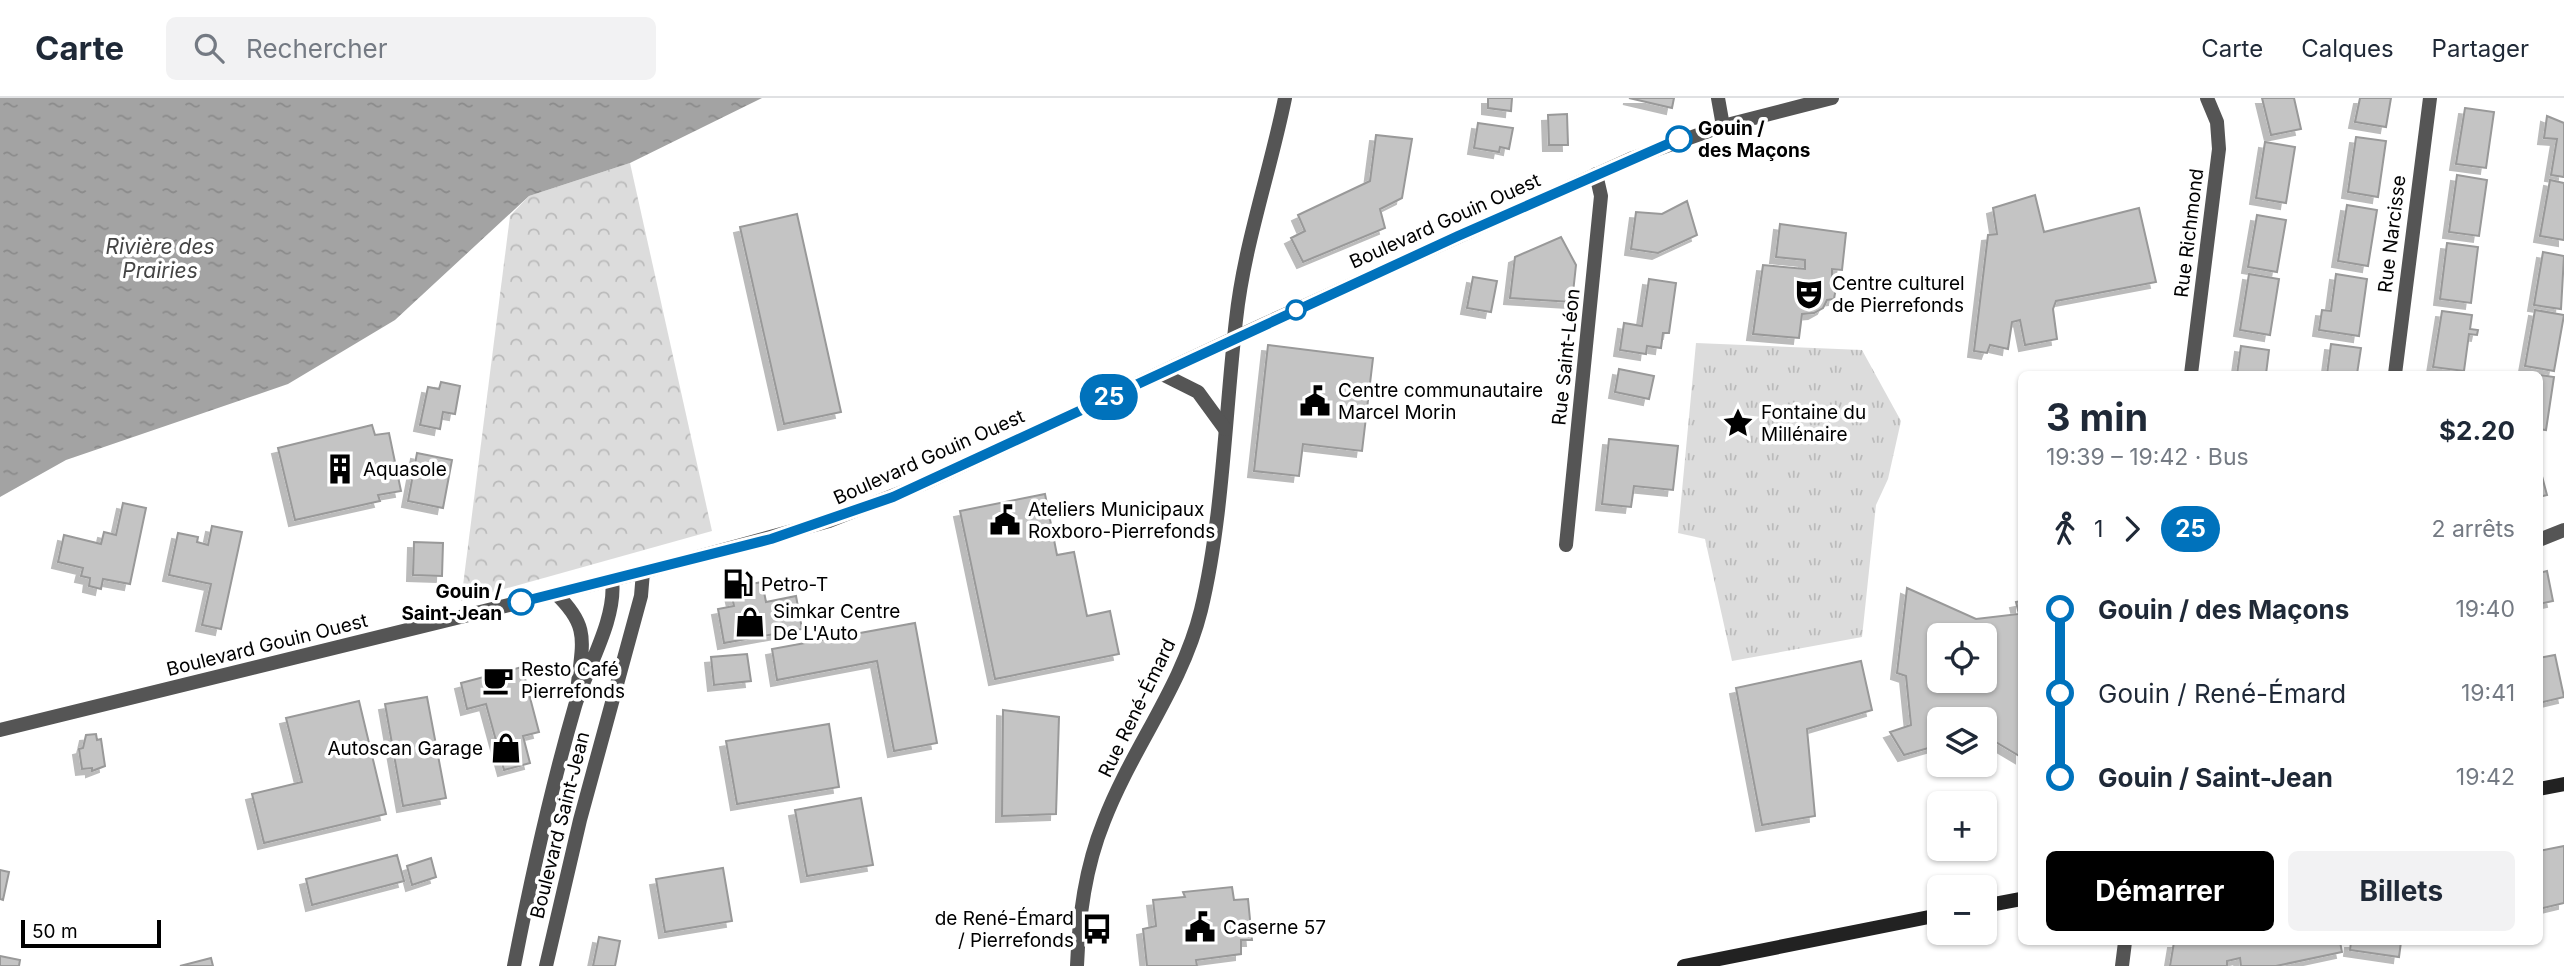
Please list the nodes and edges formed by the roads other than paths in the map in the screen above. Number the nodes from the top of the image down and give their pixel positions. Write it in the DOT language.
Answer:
graph roads {
  1 [pos="1285,98"];
  2 [pos="1718,98"];
  3 [pos="1832,98"];
  4 [pos="2207,98"];
  5 [pos="2430,98"];
  6 [pos="1723,126"];
  7 [pos="1596,174"];
  8 [pos="1234,339"];
  9 [pos="2191,371"];
  10 [pos="2395,371"];
  11 [pos="1160,373"];
  12 [pos="1224,429"];
  13 [pos="2564,530"];
  14 [pos="2543,538"];
  15 [pos="1566,545"];
  16 [pos="643,572"];
  17 [pos="612,580"];
  18 [pos="555,593"];
  19 [pos="576,703"];
  20 [pos="0,730"];
  21 [pos="2564,785"];
  22 [pos="2543,788"];
  23 [pos="2018,900"];
  24 [pos="1997,904"];
  25 [pos="1927,917"];
  26 [pos="2125,945"];
  27 [pos="514,966"];
  28 [pos="546,966"];
  29 [pos="1077,966"];
  30 [pos="1684,966"];
  31 [pos="2122,966"];
  1 -- 8 [label="street, Rue René-Émard"];
  2 -- 6 [label="street"];
  3 -- 6 [label="street, Boulevard Gouin Ouest"];
  4 -- 9 [label="street, Rue Richmond"];
  5 -- 10 [label="street, Rue Narcisse"];
  6 -- 7 [label="street, Boulevard Gouin Ouest"];
  7 -- 8 [label="street, Boulevard Gouin Ouest"];
  7 -- 15 [label="street, Rue Saint-Léon"];
  8 -- 11 [label="street, Boulevard Gouin Ouest"];
  8 -- 12 [label="street, Rue René-Émard"];
  11 -- 12 [label="street"];
  11 -- 16 [label="street, Boulevard Gouin Ouest"];
  12 -- 29 [label="street, Rue René-Émard"];
  13 -- 14 [label="street"];
  16 -- 17 [label="street, Boulevard Gouin Ouest"];
  16 -- 28 [label="street, Boulevard Saint-Jean"];
  17 -- 18 [label="street, Boulevard Gouin Ouest"];
  17 -- 19 [label="street, Boulevard Saint-Jean"];
  18 -- 19 [label="street"];
  18 -- 20 [label="street, Boulevard Gouin Ouest"];
  19 -- 27 [label="street, Boulevard Saint-Jean"];
  21 -- 22 [label="main road"];
  23 -- 24 [label="main road"];
  25 -- 30 [label="main road"];
  26 -- 31 [label="street"];
}
